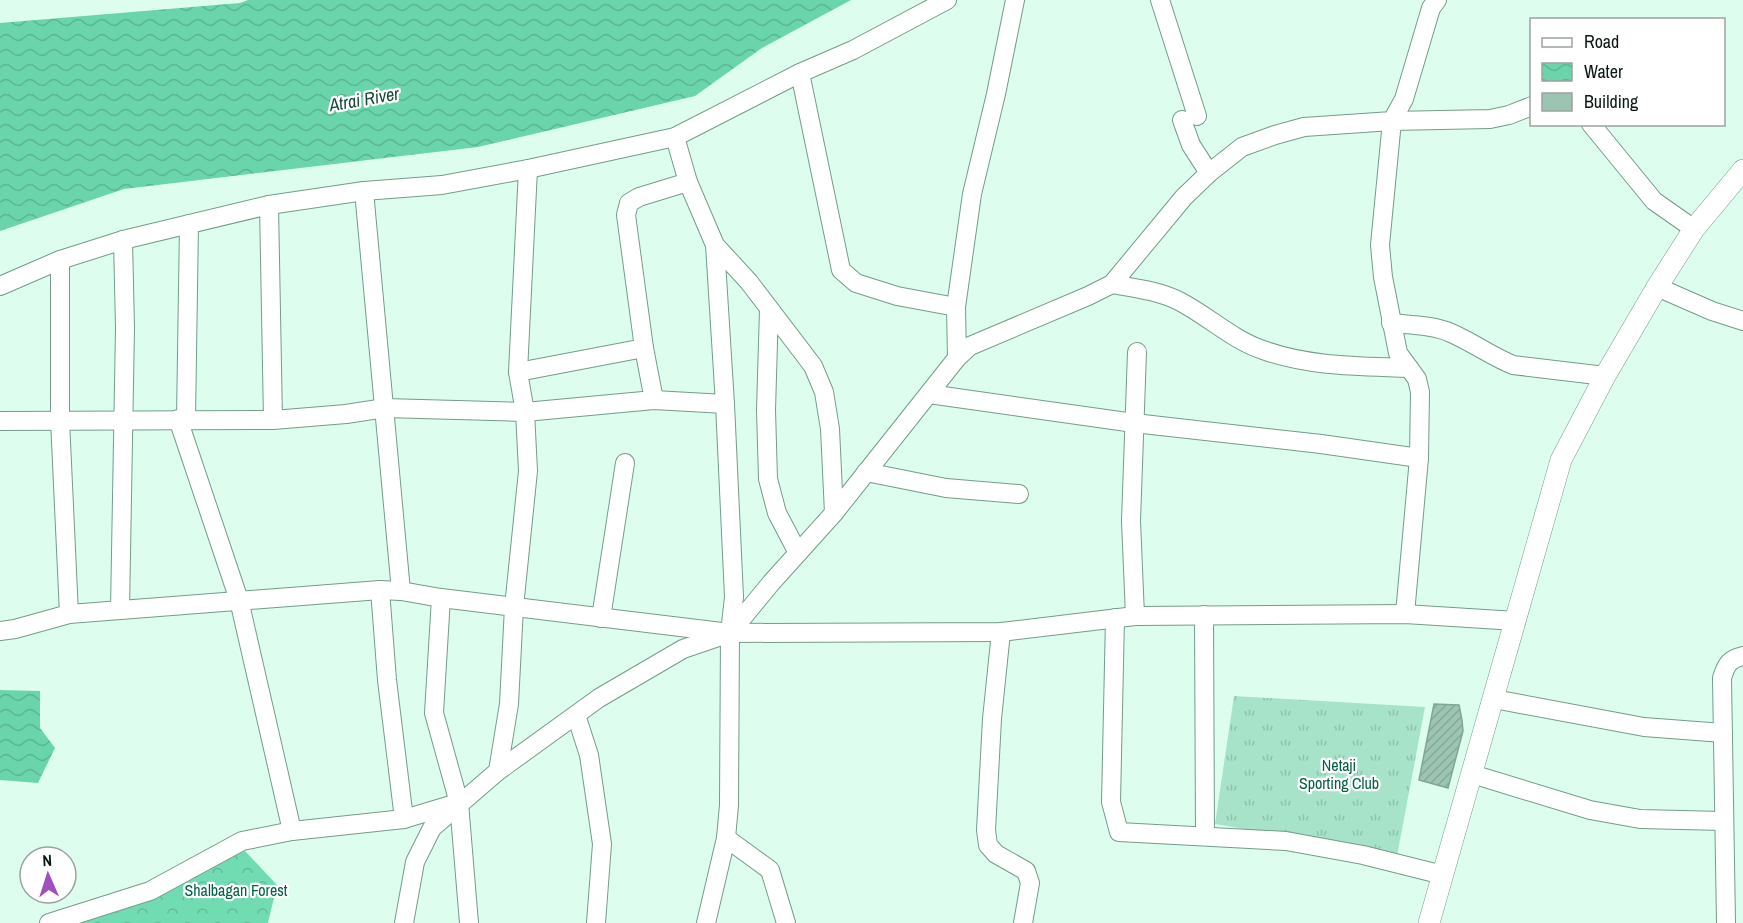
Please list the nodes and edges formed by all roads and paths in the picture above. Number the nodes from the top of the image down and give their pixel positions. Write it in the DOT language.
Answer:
graph roads {
  1 [pos="947,0"];
  2 [pos="1015,0"];
  3 [pos="1160,0"];
  4 [pos="1437,0"];
  5 [pos="800,73"];
  6 [pos="1530,107"];
  7 [pos="1392,120"];
  8 [pos="1592,126"];
  9 [pos="675,137"];
  10 [pos="528,170"];
  11 [pos="1743,170"];
  12 [pos="1209,173"];
  13 [pos="688,182"];
  14 [pos="364,191"];
  15 [pos="269,205"];
  16 [pos="189,224"];
  17 [pos="1694,229"];
  18 [pos="123,240"];
  19 [pos="715,245"];
  20 [pos="60,260"];
  21 [pos="1112,284"];
  22 [pos="0,286"];
  23 [pos="1658,287"];
  24 [pos="956,307"];
  25 [pos="769,309"];
  26 [pos="1743,321"];
  27 [pos="1391,323"];
  28 [pos="644,348"];
  29 [pos="1137,352"];
  30 [pos="957,358"];
  31 [pos="1409,368"];
  32 [pos="518,372"];
  33 [pos="1605,376"];
  34 [pos="929,394"];
  35 [pos="654,400"];
  36 [pos="725,404"];
  37 [pos="385,408"];
  38 [pos="525,412"];
  39 [pos="182,419"];
  40 [pos="60,420"];
  41 [pos="123,420"];
  42 [pos="273,420"];
  43 [pos="0,421"];
  44 [pos="1134,423"];
  45 [pos="1419,458"];
  46 [pos="625,463"];
  47 [pos="866,472"];
  48 [pos="1019,494"];
  49 [pos="834,513"];
  50 [pos="798,553"];
  51 [pos="380,590"];
  52 [pos="400,591"];
  53 [pos="441,598"];
  54 [pos="239,600"];
  55 [pos="514,608"];
  56 [pos="120,610"];
  57 [pos="69,614"];
  58 [pos="1405,614"];
  59 [pos="1204,615"];
  60 [pos="1135,616"];
  61 [pos="602,618"];
  62 [pos="1115,618"];
  63 [pos="1516,621"];
  64 [pos="0,632"];
  65 [pos="1001,632"];
  66 [pos="730,633"];
  67 [pos="1743,656"];
  68 [pos="1494,699"];
  69 [pos="576,715"];
  70 [pos="1723,734"];
  71 [pos="498,771"];
  72 [pos="1472,774"];
  73 [pos="459,803"];
  74 [pos="404,819"];
  75 [pos="1723,821"];
  76 [pos="292,831"];
  77 [pos="1205,836"];
  78 [pos="726,838"];
  79 [pos="1443,874"];
  80 [pos="49,923"];
  81 [pos="404,923"];
  82 [pos="468,923"];
  83 [pos="596,923"];
  84 [pos="706,923"];
  85 [pos="786,923"];
  86 [pos="1023,923"];
  87 [pos="1429,923"];
  88 [pos="1726,923"];
  1 -- 5 [label="street"];
  2 -- 24 [label="street"];
  3 -- 12 [label="street"];
  4 -- 7 [label="street"];
  5 -- 9 [label="street"];
  5 -- 24 [label="street"];
  6 -- 7 [label="street"];
  7 -- 12 [label="street"];
  7 -- 27 [label="street"];
  8 -- 17 [label="street"];
  9 -- 10 [label="street"];
  9 -- 13 [label="street"];
  10 -- 14 [label="street"];
  10 -- 32 [label="street"];
  11 -- 17 [label="street"];
  12 -- 21 [label="street"];
  13 -- 19 [label="street"];
  13 -- 28 [label="street"];
  14 -- 15 [label="street"];
  14 -- 37 [label="street"];
  15 -- 16 [label="street"];
  15 -- 42 [label="street"];
  16 -- 18 [label="street"];
  16 -- 39 [label="street"];
  17 -- 23 [label="street"];
  18 -- 20 [label="street"];
  18 -- 41 [label="street"];
  19 -- 25 [label="street"];
  19 -- 36 [label="street"];
  20 -- 22 [label="street"];
  20 -- 40 [label="street"];
  21 -- 30 [label="street"];
  21 -- 31 [label="street"];
  23 -- 26 [label="street"];
  23 -- 33 [label="street"];
  24 -- 30 [label="street"];
  25 -- 49 [label="street"];
  25 -- 50 [label="street"];
  27 -- 31 [label="street"];
  27 -- 33 [label="street"];
  28 -- 32 [label="street"];
  28 -- 35 [label="street"];
  29 -- 44 [label="street"];
  30 -- 34 [label="street"];
  31 -- 45 [label="street"];
  32 -- 38 [label="street"];
  33 -- 63 [label="street"];
  34 -- 44 [label="street"];
  34 -- 47 [label="street"];
  35 -- 36 [label="street"];
  35 -- 38 [label="street"];
  36 -- 66 [label="street"];
  37 -- 38 [label="street"];
  37 -- 42 [label="street"];
  37 -- 52 [label="street"];
  38 -- 55 [label="street"];
  39 -- 41 [label="street"];
  39 -- 42 [label="street"];
  39 -- 54 [label="street"];
  40 -- 41 [label="street"];
  40 -- 43 [label="street"];
  40 -- 57 [label="street"];
  41 -- 56 [label="street"];
  44 -- 45 [label="street"];
  44 -- 60 [label="street"];
  45 -- 58 [label="street"];
  46 -- 61 [label="street"];
  47 -- 48 [label="street"];
  47 -- 49 [label="street"];
  49 -- 50 [label="street"];
  50 -- 66 [label="street"];
  51 -- 52 [label="street"];
  51 -- 54 [label="street"];
  51 -- 74 [label="street"];
  52 -- 53 [label="street"];
  53 -- 55 [label="street"];
  53 -- 73 [label="street"];
  54 -- 56 [label="street"];
  54 -- 76 [label="street"];
  55 -- 61 [label="street"];
  55 -- 71 [label="street"];
  56 -- 57 [label="street"];
  57 -- 64 [label="street"];
  58 -- 59 [label="street"];
  58 -- 63 [label="street"];
  59 -- 60 [label="street"];
  59 -- 77 [label="street"];
  60 -- 62 [label="street"];
  61 -- 66 [label="street"];
  62 -- 65 [label="street"];
  62 -- 77 [label="street"];
  63 -- 68 [label="street"];
  65 -- 66 [label="street"];
  65 -- 86 [label="street"];
  66 -- 69 [label="street"];
  66 -- 78 [label="street"];
  67 -- 70 [label="street"];
  68 -- 70 [label="street"];
  68 -- 72 [label="street"];
  69 -- 71 [label="street"];
  69 -- 83 [label="street"];
  70 -- 75 [label="street"];
  71 -- 73 [label="street"];
  72 -- 75 [label="street"];
  72 -- 79 [label="street"];
  73 -- 74 [label="street"];
  73 -- 81 [label="street"];
  73 -- 82 [label="street"];
  74 -- 76 [label="street"];
  75 -- 88 [label="street"];
  76 -- 80 [label="street"];
  77 -- 79 [label="street"];
  78 -- 84 [label="street"];
  78 -- 85 [label="street"];
  79 -- 87 [label="street"];
}
